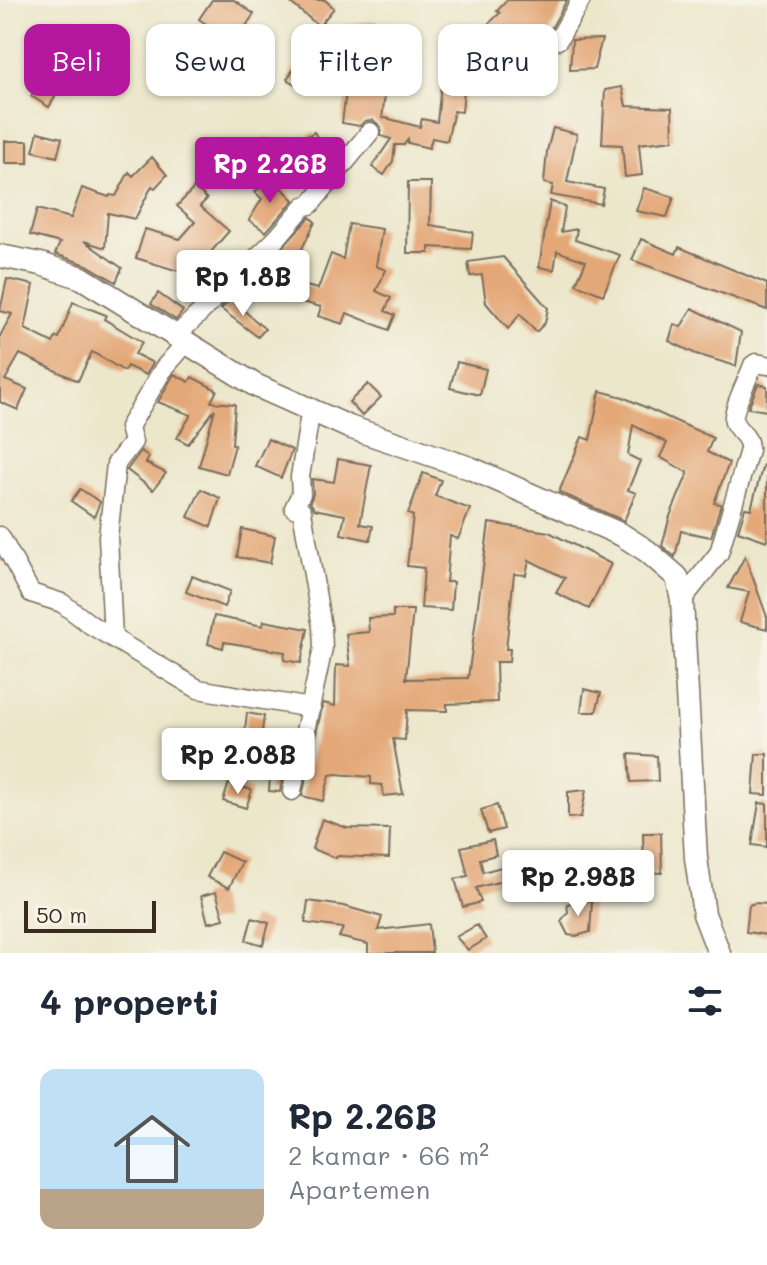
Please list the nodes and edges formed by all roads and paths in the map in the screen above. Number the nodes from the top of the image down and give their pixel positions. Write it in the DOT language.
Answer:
graph roads {
  1 [pos="581,0"];
  2 [pos="558,40"];
  3 [pos="370,132"];
  4 [pos="0,256"];
  5 [pos="181,340"];
  6 [pos="767,365"];
  7 [pos="311,408"];
  8 [pos="0,536"];
  9 [pos="682,600"];
  10 [pos="113,638"];
  11 [pos="311,708"];
  12 [pos="292,791"];
  13 [pos="719,953"];
  1 -- 2 [label="street"];
  3 -- 5 [label="street"];
  4 -- 5 [label="street"];
  5 -- 7 [label="street"];
  5 -- 10 [label="street"];
  6 -- 9 [label="street"];
  7 -- 9 [label="street"];
  7 -- 11 [label="street"];
  8 -- 10 [label="street"];
  9 -- 13 [label="street"];
  10 -- 11 [label="street"];
  11 -- 12 [label="street"];
}
